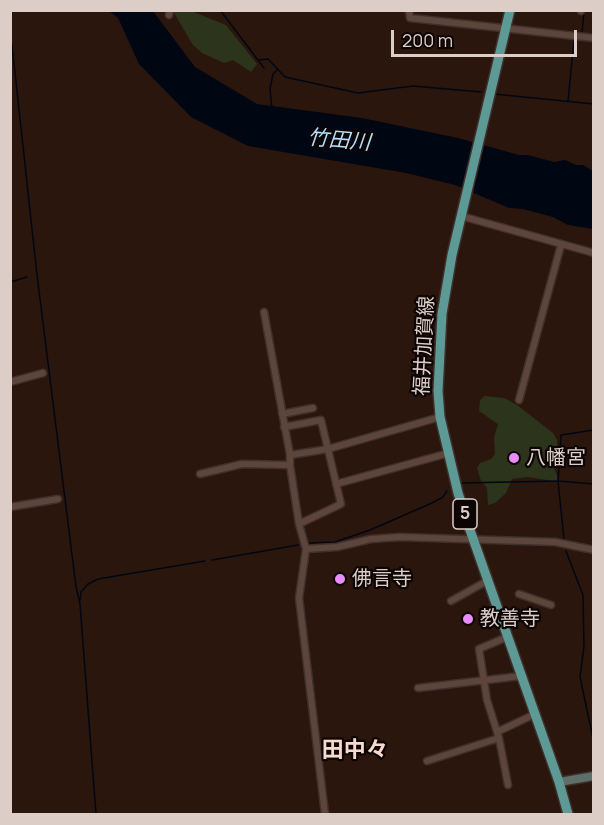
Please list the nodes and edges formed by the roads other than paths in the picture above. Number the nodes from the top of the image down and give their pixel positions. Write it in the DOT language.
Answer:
graph roads {
  1 [pos="409,10"];
  2 [pos="510,10"];
  3 [pos="507,29"];
  4 [pos="594,38"];
  5 [pos="461,216"];
  6 [pos="561,245"];
  7 [pos="594,253"];
  8 [pos="264,312"];
  9 [pos="43,373"];
  10 [pos="10,382"];
  11 [pos="519,400"];
  12 [pos="313,408"];
  13 [pos="282,414"];
  14 [pos="440,417"];
  15 [pos="284,427"];
  16 [pos="328,449"];
  17 [pos="449,453"];
  18 [pos="290,455"];
  19 [pos="290,465"];
  20 [pos="200,474"];
  21 [pos="336,484"];
  22 [pos="58,499"];
  23 [pos="10,507"];
  24 [pos="299,524"];
  25 [pos="472,539"];
  26 [pos="306,549"];
  27 [pos="594,550"];
  28 [pos="487,581"];
  29 [pos="519,594"];
  30 [pos="451,601"];
  31 [pos="551,605"];
  32 [pos="507,637"];
  33 [pos="521,676"];
  34 [pos="485,682"];
  35 [pos="418,688"];
  36 [pos="535,714"];
  37 [pos="498,735"];
  38 [pos="427,761"];
  39 [pos="594,776"];
  40 [pos="559,782"];
  41 [pos="508,785"];
  42 [pos="325,814"];
  43 [pos="568,814"];
  1 -- 3 [label="street"];
  2 -- 3 [label="main road, 福井加賀線 / 5"];
  3 -- 4 [label="street"];
  3 -- 5 [label="main road, 福井加賀線 / 5"];
  5 -- 6 [label="street"];
  5 -- 14 [label="main road, 福井加賀線 / 5"];
  6 -- 7 [label="street"];
  6 -- 11 [label="street"];
  8 -- 13 [label="street"];
  9 -- 10 [label="street"];
  12 -- 13 [label="street"];
  13 -- 15 [label="street"];
  14 -- 16 [label="street"];
  14 -- 17 [label="main road, 福井加賀線 / 5"];
  15 -- 16 [label="street"];
  15 -- 18 [label="street"];
  16 -- 18 [label="street"];
  16 -- 21 [label="street"];
  17 -- 21 [label="street"];
  17 -- 25 [label="main road, 福井加賀線 / 5"];
  18 -- 19 [label="street"];
  19 -- 20 [label="street"];
  19 -- 24 [label="street"];
  21 -- 24 [label="street"];
  22 -- 23 [label="street"];
  24 -- 26 [label="street"];
  25 -- 26 [label="street"];
  25 -- 27 [label="street"];
  25 -- 28 [label="main road, 福井加賀線 / 5"];
  26 -- 42 [label="street"];
  28 -- 30 [label="street"];
  28 -- 32 [label="main road, 福井加賀線 / 5"];
  29 -- 31 [label="street"];
  32 -- 33 [label="main road, 福井加賀線 / 5"];
  32 -- 34 [label="street"];
  33 -- 34 [label="street"];
  33 -- 36 [label="main road, 福井加賀線 / 5"];
  34 -- 35 [label="street"];
  34 -- 37 [label="street"];
  36 -- 37 [label="street"];
  36 -- 40 [label="main road, 福井加賀線 / 5"];
  37 -- 38 [label="street"];
  37 -- 41 [label="street"];
  39 -- 40 [label="street"];
  40 -- 43 [label="main road, 福井加賀線 / 5"];
}
